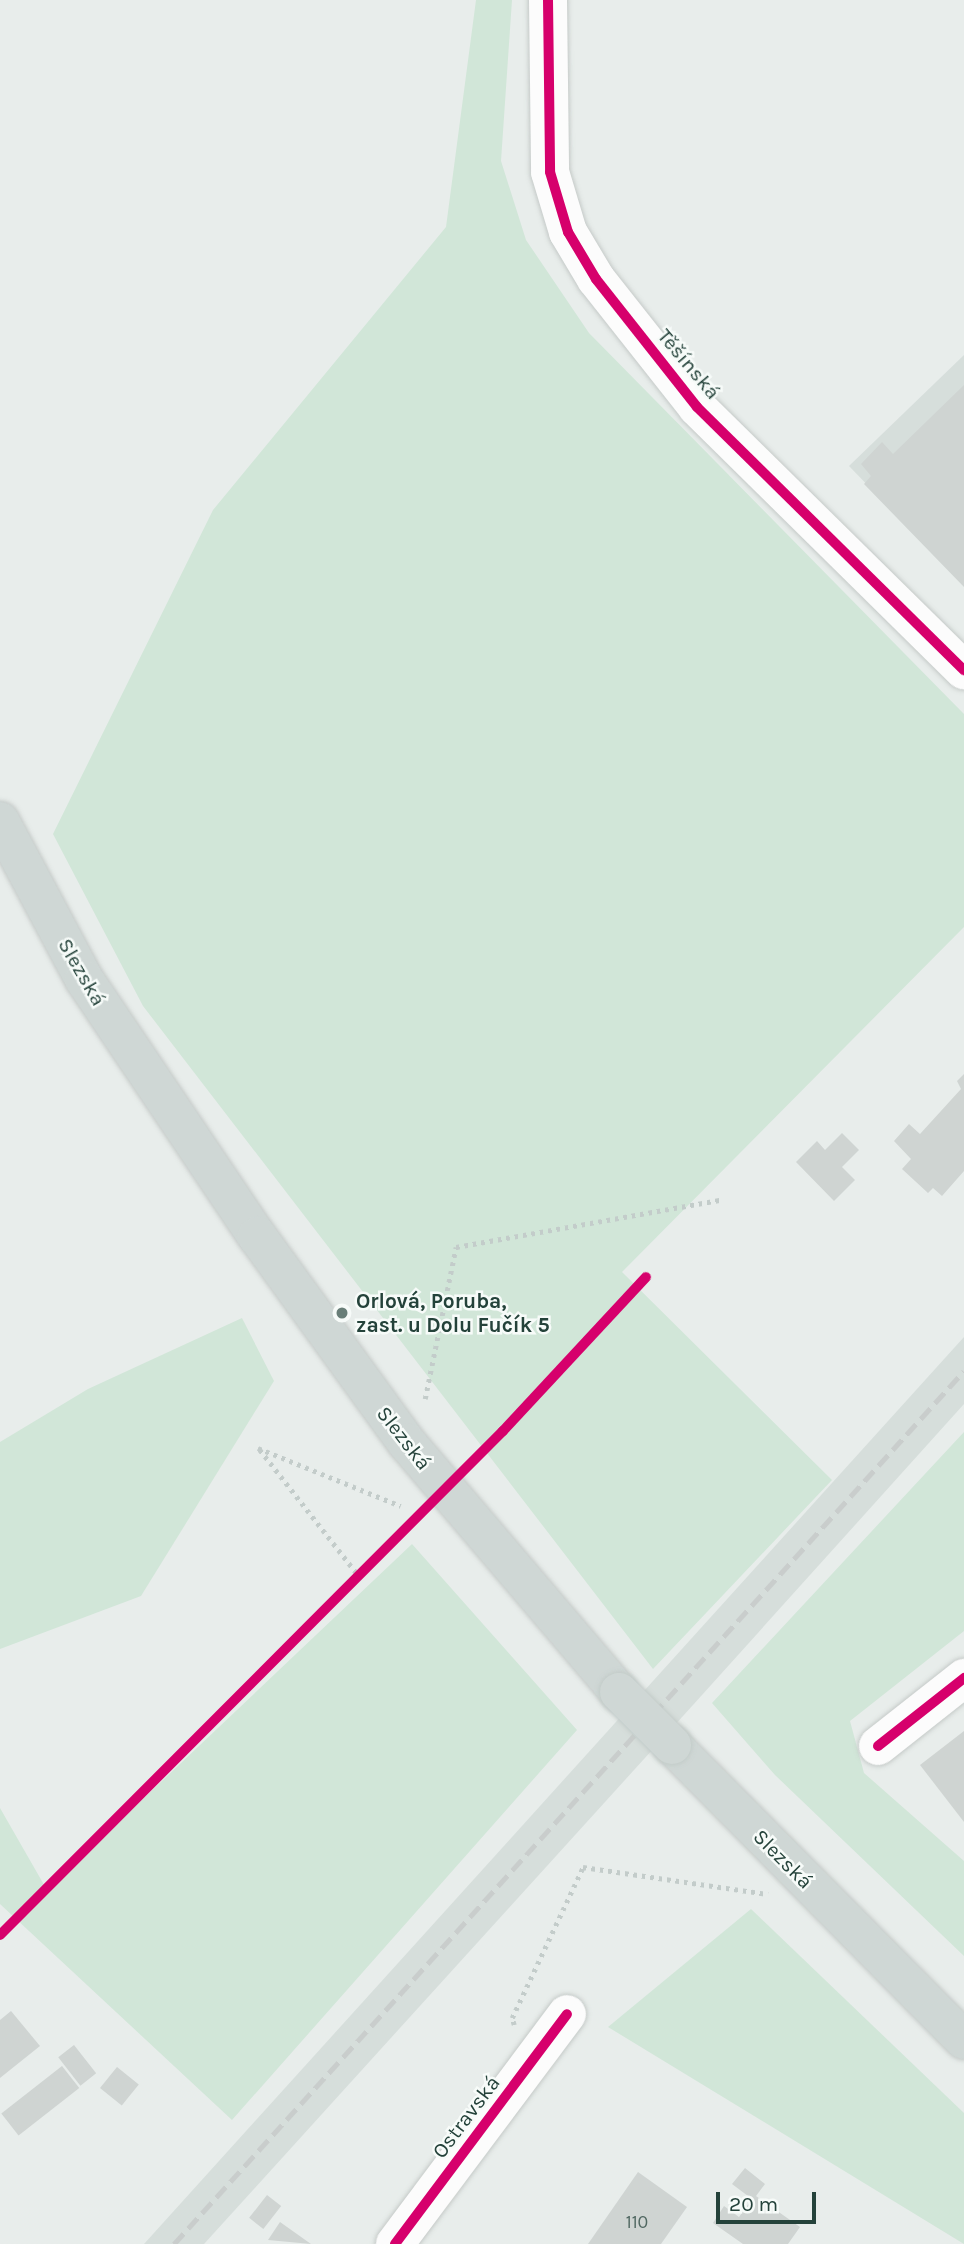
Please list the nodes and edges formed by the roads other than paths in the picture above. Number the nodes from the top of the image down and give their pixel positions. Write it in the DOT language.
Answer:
graph roads {
  1 [pos="548,0"];
  2 [pos="964,670"];
  3 [pos="0,821"];
  4 [pos="964,1678"];
  5 [pos="878,1745"];
  6 [pos="567,2014"];
  7 [pos="964,2040"];
  8 [pos="395,2244"];
  1 -- 2 [label="street, Těšínská"];
  3 -- 7 [label="main road, Slezská, bridge"];
  4 -- 5 [label="street"];
  6 -- 8 [label="street, Ostravská"];
}
